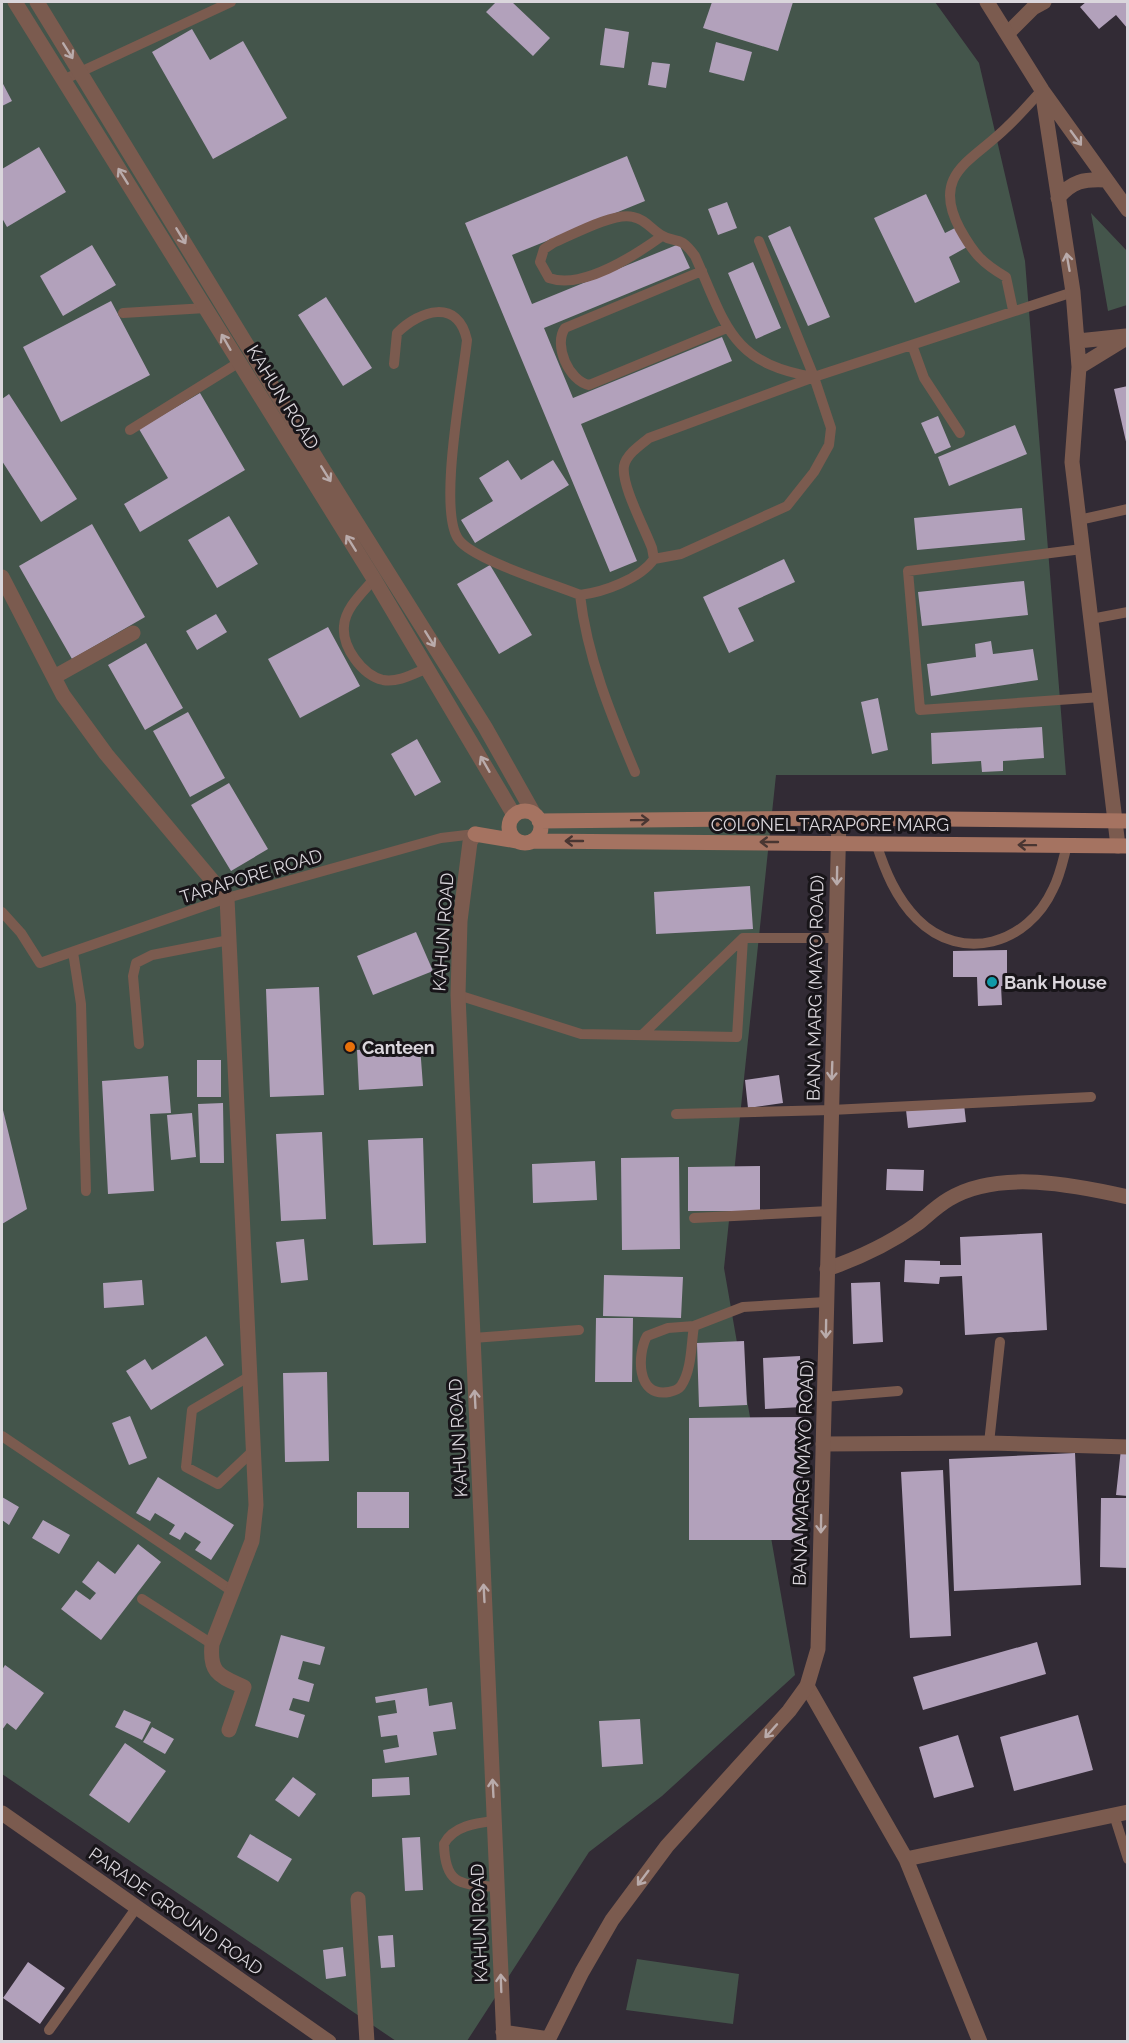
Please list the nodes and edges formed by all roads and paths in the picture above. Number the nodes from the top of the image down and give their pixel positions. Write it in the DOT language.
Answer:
graph roads {
  1 [pos="15,2"];
  2 [pos="38,2"];
  3 [pos="231,2"];
  4 [pos="987,2"];
  5 [pos="1044,2"];
  6 [pos="1008,33"];
  7 [pos="81,72"];
  8 [pos="63,80"];
  9 [pos="1042,90"];
  10 [pos="1105,180"];
  11 [pos="1058,198"];
  12 [pos="1128,210"];
  13 [pos="662,236"];
  14 [pos="759,241"];
  15 [pos="702,271"];
  16 [pos="1073,292"];
  17 [pos="206,308"];
  18 [pos="1014,310"];
  19 [pos="123,314"];
  20 [pos="727,328"];
  21 [pos="1128,337"];
  22 [pos="1078,341"];
  23 [pos="912,345"];
  24 [pos="238,363"];
  25 [pos="394,363"];
  26 [pos="1079,367"];
  27 [pos="814,377"];
  28 [pos="130,430"];
  29 [pos="960,433"];
  30 [pos="1128,509"];
  31 [pos="1079,520"];
  32 [pos="1082,549"];
  33 [pos="654,559"];
  34 [pos="2,577"];
  35 [pos="374,579"];
  36 [pos="580,595"];
  37 [pos="1128,612"];
  38 [pos="1091,619"];
  39 [pos="133,633"];
  40 [pos="428,668"];
  41 [pos="54,677"];
  42 [pos="1101,698"];
  43 [pos="635,772"];
  44 [pos="512,817"];
  45 [pos="537,817"];
  46 [pos="839,818"];
  47 [pos="1122,821"];
  48 [pos="475,834"];
  49 [pos="525,841"];
  50 [pos="838,843"];
  51 [pos="876,843"];
  52 [pos="1067,846"];
  53 [pos="1123,846"];
  54 [pos="227,898"];
  55 [pos="2,912"];
  56 [pos="743,938"];
  57 [pos="836,938"];
  58 [pos="229,940"];
  59 [pos="73,952"];
  60 [pos="458,995"];
  61 [pos="643,1034"];
  62 [pos="139,1044"];
  63 [pos="1091,1097"];
  64 [pos="831,1110"];
  65 [pos="676,1114"];
  66 [pos="86,1191"];
  67 [pos="1128,1197"];
  68 [pos="829,1211"];
  69 [pos="694,1218"];
  70 [pos="827,1269"];
  71 [pos="826,1302"];
  72 [pos="694,1326"];
  73 [pos="579,1330"];
  74 [pos="473,1338"];
  75 [pos="1000,1342"];
  76 [pos="250,1376"];
  77 [pos="898,1391"];
  78 [pos="824,1397"];
  79 [pos="2,1436"];
  80 [pos="989,1443"];
  81 [pos="823,1444"];
  82 [pos="1128,1447"];
  83 [pos="254,1450"];
  84 [pos="232,1591"];
  85 [pos="142,1599"];
  86 [pos="212,1644"];
  87 [pos="807,1686"];
  88 [pos="229,1730"];
  89 [pos="2,1813"];
  90 [pos="1121,1814"];
  91 [pos="494,1821"];
  92 [pos="906,1859"];
  93 [pos="1128,1859"];
  94 [pos="497,1887"];
  95 [pos="358,1899"];
  96 [pos="137,1907"];
  97 [pos="49,2030"];
  98 [pos="504,2037"];
  99 [pos="548,2040"];
  100 [pos="329,2042"];
  101 [pos="367,2042"];
  102 [pos="980,2042"];
  1 -- 8 [label="street, KAHUN ROAD"];
  2 -- 7 [label="street, KAHUN ROAD, one-way"];
  3 -- 7 [label="lane"];
  4 -- 6 [label="street"];
  5 -- 6 [label="street"];
  6 -- 9 [label="street"];
  7 -- 8 [label="lane"];
  7 -- 45 [label="street, KAHUN ROAD, one-way"];
  17 -- 8 [label="street, KAHUN ROAD, one-way"];
  9 -- 10 [label="street, one-way"];
  9 -- 11 [label="street"];
  9 -- 18 [label="lane"];
  10 -- 11 [label="street"];
  10 -- 12 [label="street"];
  16 -- 11 [label="street, one-way"];
  13 -- 13 [label="lane"];
  13 -- 15 [label="lane"];
  14 -- 27 [label="lane"];
  15 -- 20 [label="lane"];
  15 -- 20 [label="lane"];
  16 -- 18 [label="lane"];
  16 -- 22 [label="street"];
  17 -- 19 [label="lane"];
  24 -- 17 [label="street, KAHUN ROAD, one-way"];
  18 -- 23 [label="lane"];
  20 -- 27 [label="lane"];
  21 -- 22 [label="street"];
  21 -- 26 [label="street"];
  22 -- 26 [label="street"];
  23 -- 27 [label="lane"];
  23 -- 29 [label="lane"];
  24 -- 28 [label="lane"];
  35 -- 24 [label="street, KAHUN ROAD, one-way"];
  25 -- 36 [label="lane"];
  26 -- 31 [label="street"];
  27 -- 33 [label="lane"];
  27 -- 33 [label="lane"];
  30 -- 31 [label="lane"];
  31 -- 32 [label="street"];
  32 -- 38 [label="street"];
  32 -- 42 [label="lane"];
  33 -- 36 [label="lane"];
  34 -- 41 [label="street"];
  35 -- 40 [label="street, KAHUN ROAD"];
  35 -- 40 [label="lane"];
  36 -- 43 [label="lane"];
  37 -- 38 [label="lane"];
  38 -- 42 [label="street"];
  39 -- 41 [label="street"];
  44 -- 40 [label="street, KAHUN ROAD, one-way"];
  41 -- 54 [label="street"];
  42 -- 47 [label="street"];
  44 -- 45 [label="main road"];
  44 -- 48 [label="main road"];
  44 -- 49 [label="main road"];
  45 -- 46 [label="main road, COLONEL TARAPORE MARG, one-way"];
  45 -- 49 [label="main road"];
  46 -- 47 [label="main road, COLONEL TARAPORE MARG"];
  46 -- 50 [label="street, BANA MARG (MAYO ROAD)"];
  47 -- 53 [label="street"];
  48 -- 49 [label="main road, COLONEL TARAPORE MARG"];
  48 -- 54 [label="lane, TARAPORE ROAD"];
  48 -- 60 [label="street, KAHUN ROAD"];
  50 -- 49 [label="main road, COLONEL TARAPORE MARG, one-way"];
  50 -- 51 [label="main road, COLONEL TARAPORE MARG"];
  50 -- 57 [label="street, BANA MARG (MAYO ROAD), one-way"];
  52 -- 51 [label="main road, COLONEL TARAPORE MARG, one-way"];
  51 -- 52 [label="lane"];
  52 -- 53 [label="main road, COLONEL TARAPORE MARG"];
  54 -- 58 [label="street"];
  54 -- 59 [label="lane, TARAPORE ROAD"];
  55 -- 59 [label="lane, TARAPORE ROAD"];
  56 -- 57 [label="lane"];
  56 -- 61 [label="lane"];
  56 -- 61 [label="lane"];
  57 -- 64 [label="street, BANA MARG (MAYO ROAD), one-way"];
  58 -- 62 [label="lane"];
  58 -- 76 [label="street"];
  59 -- 66 [label="lane"];
  60 -- 61 [label="lane"];
  60 -- 74 [label="street, KAHUN ROAD"];
  63 -- 64 [label="lane"];
  64 -- 65 [label="lane"];
  64 -- 68 [label="street, BANA MARG (MAYO ROAD)"];
  67 -- 70 [label="street"];
  68 -- 69 [label="lane"];
  68 -- 70 [label="street, BANA MARG (MAYO ROAD)"];
  70 -- 71 [label="street, BANA MARG (MAYO ROAD)"];
  71 -- 72 [label="lane"];
  71 -- 78 [label="street, BANA MARG (MAYO ROAD), one-way"];
  72 -- 72 [label="lane"];
  73 -- 74 [label="lane"];
  91 -- 74 [label="street, KAHUN ROAD, one-way"];
  75 -- 80 [label="lane"];
  76 -- 83 [label="street"];
  76 -- 83 [label="lane"];
  77 -- 78 [label="lane"];
  78 -- 81 [label="street, BANA MARG (MAYO ROAD)"];
  79 -- 84 [label="lane"];
  80 -- 81 [label="street"];
  80 -- 82 [label="street"];
  81 -- 87 [label="street, BANA MARG (MAYO ROAD), one-way"];
  83 -- 84 [label="street"];
  84 -- 86 [label="street"];
  85 -- 86 [label="lane"];
  86 -- 88 [label="street"];
  87 -- 92 [label="street"];
  87 -- 99 [label="street, BANA MARG (MAYO ROAD), one-way"];
  89 -- 96 [label="street, PARADE GROUND ROAD"];
  90 -- 92 [label="street"];
  90 -- 93 [label="lane"];
  91 -- 94 [label="street, KAHUN ROAD"];
  91 -- 94 [label="lane"];
  92 -- 102 [label="street"];
  98 -- 94 [label="street, KAHUN ROAD, one-way"];
  95 -- 101 [label="street"];
  96 -- 97 [label="lane"];
  96 -- 100 [label="street, PARADE GROUND ROAD"];
  98 -- 99 [label="street"];
}
